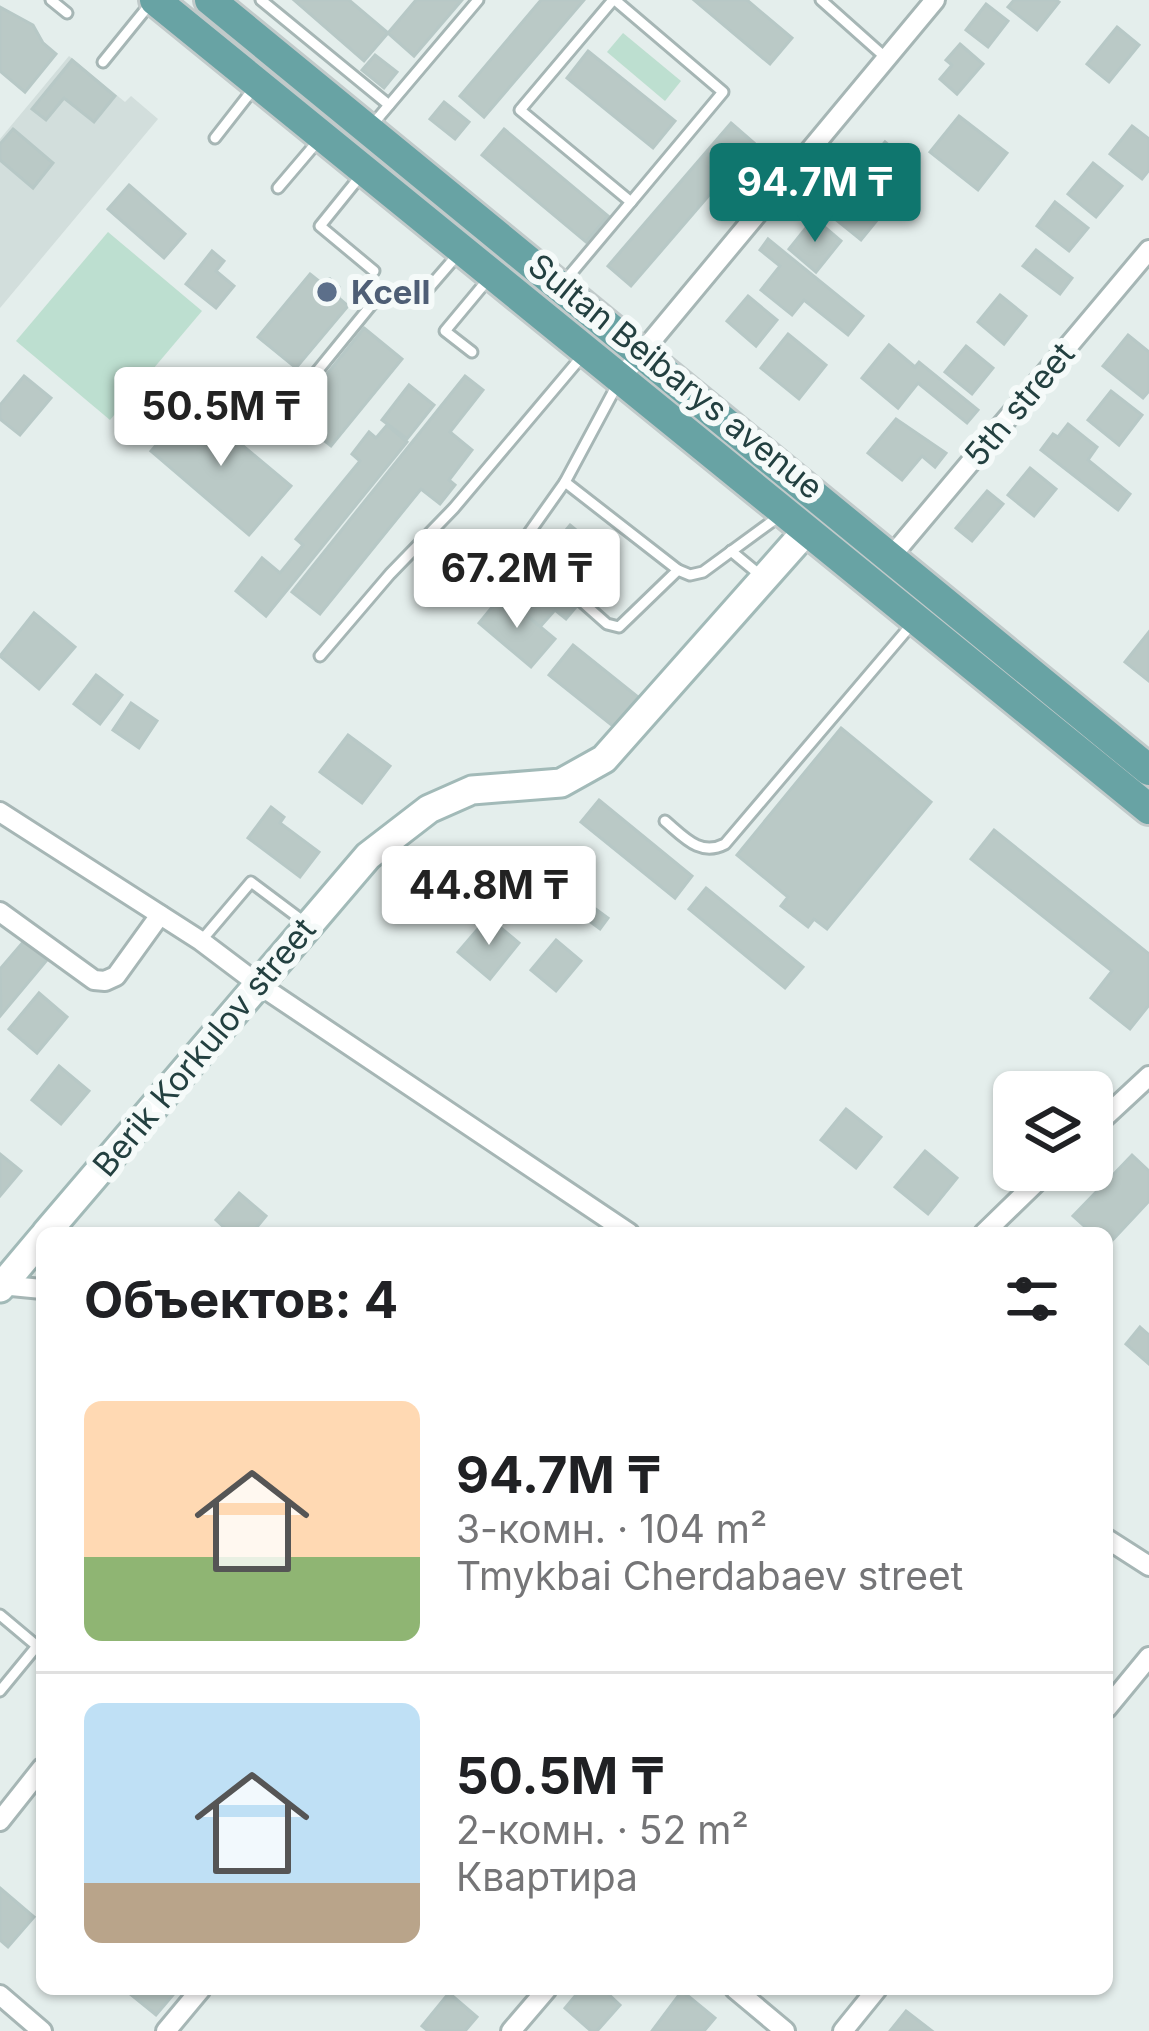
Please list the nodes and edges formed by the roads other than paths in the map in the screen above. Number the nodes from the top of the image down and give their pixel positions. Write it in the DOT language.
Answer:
graph roads {
  1 [pos="51,0"];
  2 [pos="154,0"];
  3 [pos="210,0"];
  4 [pos="261,0"];
  5 [pos="478,0"];
  6 [pos="614,0"];
  7 [pos="821,0"];
  8 [pos="935,0"];
  9 [pos="67,13"];
  10 [pos="885,57"];
  11 [pos="103,62"];
  12 [pos="258,84"];
  13 [pos="379,117"];
  14 [pos="322,136"];
  15 [pos="215,138"];
  16 [pos="365,170"];
  17 [pos="278,188"];
  18 [pos="631,202"];
  19 [pos="463,249"];
  20 [pos="1149,250"];
  21 [pos="374,271"];
  22 [pos="494,273"];
  23 [pos="559,287"];
  24 [pos="586,351"];
  25 [pos="472,352"];
  26 [pos="640,354"];
  27 [pos="620,380"];
  28 [pos="274,423"];
  29 [pos="565,482"];
  30 [pos="796,521"];
  31 [pos="731,551"];
  32 [pos="890,558"];
  33 [pos="537,564"];
  34 [pos="678,570"];
  35 [pos="764,579"];
  36 [pos="581,601"];
  37 [pos="916,620"];
  38 [pos="320,656"];
  39 [pos="1149,769"];
  40 [pos="1149,808"];
  41 [pos="0,812"];
  42 [pos="665,821"];
  43 [pos="0,912"];
  44 [pos="160,915"];
  45 [pos="307,924"];
  46 [pos="201,941"];
  47 [pos="258,984"];
  48 [pos="1149,1076"];
  49 [pos="1113,1109"];
  50 [pos="1027,1191"];
  51 [pos="52,1227"];
  52 [pos="620,1227"];
  53 [pos="990,1227"];
  54 [pos="36,1245"];
  55 [pos="1,1286"];
  56 [pos="36,1288"];
  57 [pos="1113,1544"];
  58 [pos="1149,1566"];
  59 [pos="0,1615"];
  60 [pos="36,1644"];
  61 [pos="36,1648"];
  62 [pos="1149,1657"];
  63 [pos="0,1691"];
  64 [pos="1113,1701"];
  65 [pos="36,1776"];
  66 [pos="0,1821"];
  67 [pos="0,1995"];
  68 [pos="196,1995"];
  69 [pos="542,1995"];
  70 [pos="742,1995"];
  71 [pos="872,1995"];
  72 [pos="42,2031"];
  73 [pos="166,2031"];
  74 [pos="511,2031"];
  75 [pos="785,2031"];
  76 [pos="843,2031"];
  1 -- 9 [label="lane"];
  2 -- 11 [label="lane"];
  2 -- 12 [label="main road, Sultan Beibarys avenue"];
  3 -- 13 [label="main road, Sultan Beibarys avenue"];
  4 -- 13 [label="lane"];
  5 -- 13 [label="lane"];
  6 -- 18 [label="lane"];
  6 -- 18 [label="lane"];
  7 -- 10 [label="lane"];
  8 -- 10 [label="street"];
  10 -- 26 [label="street"];
  12 -- 14 [label="main road, Sultan Beibarys avenue"];
  12 -- 15 [label="lane"];
  13 -- 23 [label="main road, Sultan Beibarys avenue"];
  14 -- 16 [label="main road, Sultan Beibarys avenue"];
  14 -- 17 [label="lane"];
  16 -- 19 [label="main road, Sultan Beibarys avenue"];
  16 -- 21 [label="lane"];
  18 -- 23 [label="lane"];
  19 -- 22 [label="main road, Sultan Beibarys avenue"];
  19 -- 28 [label="lane"];
  20 -- 32 [label="street, 5th street"];
  22 -- 24 [label="main road, Sultan Beibarys avenue"];
  22 -- 25 [label="lane"];
  23 -- 26 [label="main road, Sultan Beibarys avenue"];
  24 -- 27 [label="main road, Sultan Beibarys avenue"];
  24 -- 38 [label="lane"];
  26 -- 27 [label="street"];
  26 -- 32 [label="main road, Sultan Beibarys avenue"];
  27 -- 29 [label="lane"];
  27 -- 30 [label="main road, Sultan Beibarys avenue"];
  29 -- 33 [label="lane"];
  29 -- 34 [label="lane"];
  30 -- 31 [label="lane"];
  30 -- 35 [label="street, Berik Korkulov street"];
  30 -- 37 [label="main road, Sultan Beibarys avenue"];
  31 -- 34 [label="lane"];
  31 -- 35 [label="lane"];
  32 -- 39 [label="main road, Sultan Beibarys avenue"];
  34 -- 36 [label="lane"];
  35 -- 45 [label="street, Berik Korkulov street"];
  37 -- 40 [label="main road, Sultan Beibarys avenue"];
  37 -- 42 [label="lane"];
  41 -- 44 [label="street"];
  43 -- 44 [label="street"];
  44 -- 46 [label="street"];
  45 -- 46 [label="lane"];
  45 -- 47 [label="street, Berik Korkulov street"];
  46 -- 47 [label="street"];
  47 -- 51 [label="street, Berik Korkulov street"];
  47 -- 52 [label="street"];
  48 -- 49 [label="street"];
  50 -- 53 [label="street"];
  54 -- 55 [label="street, Berik Korkulov street"];
  55 -- 56 [label="street"];
  57 -- 58 [label="street"];
  59 -- 60 [label="lane"];
  61 -- 63 [label="lane"];
  62 -- 64 [label="street"];
  65 -- 66 [label="street"];
  67 -- 72 [label="street"];
  68 -- 73 [label="street"];
  69 -- 74 [label="street"];
  70 -- 75 [label="street"];
  71 -- 76 [label="street"];
}
